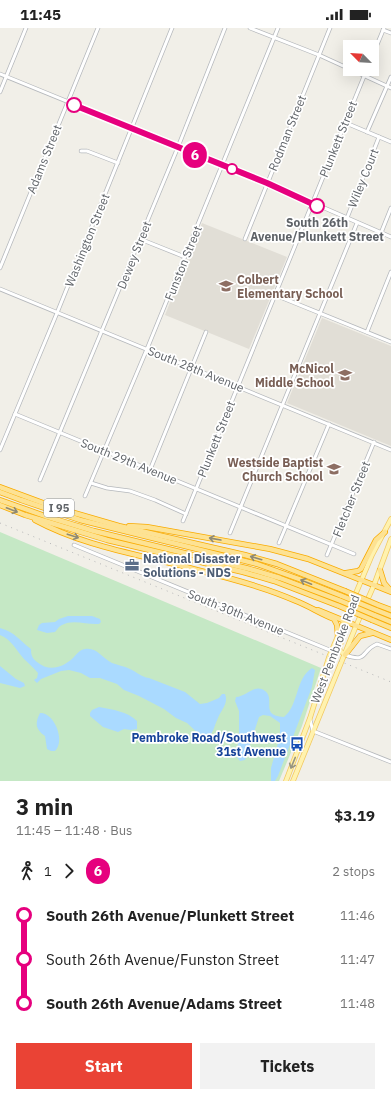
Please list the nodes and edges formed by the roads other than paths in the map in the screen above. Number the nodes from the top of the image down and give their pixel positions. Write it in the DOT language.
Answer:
graph roads {
  1 [pos="26,28"];
  2 [pos="98,28"];
  3 [pos="172,28"];
  4 [pos="225,28"];
  5 [pos="250,28"];
  6 [pos="278,28"];
  7 [pos="330,28"];
  8 [pos="384,29"];
  9 [pos="391,33"];
  10 [pos="274,38"];
  11 [pos="379,41"];
  12 [pos="319,55"];
  13 [pos="343,66"];
  14 [pos="0,74"];
  15 [pos="364,76"];
  16 [pos="6,77"];
  17 [pos="391,77"];
  18 [pos="389,87"];
  19 [pos="0,92"];
  20 [pos="67,102"];
  21 [pos="346,123"];
  22 [pos="132,128"];
  23 [pos="367,132"];
  24 [pos="379,137"];
  25 [pos="391,142"];
  26 [pos="178,148"];
  27 [pos="81,151"];
  28 [pos="118,163"];
  29 [pos="222,166"];
  30 [pos="267,183"];
  31 [pos="312,203"];
  32 [pos="391,208"];
  33 [pos="347,218"];
  34 [pos="357,223"];
  35 [pos="381,233"];
  36 [pos="391,237"];
  37 [pos="140,239"];
  38 [pos="245,239"];
  39 [pos="185,258"];
  40 [pos="0,268"];
  41 [pos="391,272"];
  42 [pos="0,289"];
  43 [pos="275,295"];
  44 [pos="57,313"];
  45 [pos="320,314"];
  46 [pos="102,331"];
  47 [pos="206,332"];
  48 [pos="367,332"];
  49 [pos="391,342"];
  50 [pos="147,349"];
  51 [pos="192,368"];
  52 [pos="237,386"];
  53 [pos="283,405"];
  54 [pos="15,414"];
  55 [pos="329,424"];
  56 [pos="61,432"];
  57 [pos="374,442"];
  58 [pos="0,450"];
  59 [pos="391,450"];
  60 [pos="104,452"];
  61 [pos="150,470"];
  62 [pos="40,480"];
  63 [pos="91,482"];
  64 [pos="0,487"];
  65 [pos="196,489"];
  66 [pos="0,492"];
  67 [pos="86,496"];
  68 [pos="0,500"];
  69 [pos="0,506"];
  70 [pos="241,508"];
  71 [pos="186,514"];
  72 [pos="25,515"];
  73 [pos="391,519"];
  74 [pos="183,521"];
  75 [pos="119,526"];
  76 [pos="286,526"];
  77 [pos="385,532"];
  78 [pos="230,533"];
  79 [pos="391,539"];
  80 [pos="279,543"];
  81 [pos="74,545"];
  82 [pos="332,545"];
  83 [pos="354,554"];
  84 [pos="327,555"];
  85 [pos="380,570"];
  86 [pos="345,573"];
  87 [pos="362,580"];
  88 [pos="374,585"];
  89 [pos="391,592"];
  90 [pos="341,601"];
  91 [pos="315,609"];
  92 [pos="391,610"];
  93 [pos="375,613"];
  94 [pos="391,616"];
  95 [pos="345,620"];
  96 [pos="391,622"];
  97 [pos="356,626"];
  98 [pos="391,628"];
  99 [pos="373,633"];
  100 [pos="338,637"];
  101 [pos="391,640"];
  102 [pos="391,649"];
  103 [pos="332,651"];
  104 [pos="345,655"];
  105 [pos="310,718"];
  106 [pos="313,731"];
  107 [pos="391,762"];
  108 [pos="286,781"];
  109 [pos="293,781"];
  1 -- 16 [label="street"];
  2 -- 20 [label="street, Adams Street"];
  3 -- 22 [label="street, Washington Street"];
  4 -- 26 [label="street, Dewey Street"];
  5 -- 10 [label="street"];
  6 -- 10 [label="street, Funston Street"];
  7 -- 12 [label="street, Rodman Street"];
  8 -- 9 [label="street"];
  8 -- 11 [label="street"];
  10 -- 12 [label="street"];
  10 -- 29 [label="street, Funston Street"];
  12 -- 13 [label="street"];
  12 -- 30 [label="street, Rodman Street"];
  14 -- 16 [label="street"];
  15 -- 18 [label="street"];
  15 -- 21 [label="street, Plunkett Street"];
  16 -- 19 [label="street"];
  16 -- 20 [label="street"];
  17 -- 18 [label="street, Wiley Court"];
  18 -- 23 [label="street, Wiley Court"];
  20 -- 22 [label="street"];
  20 -- 40 [label="street, Adams Street"];
  21 -- 23 [label="street"];
  21 -- 31 [label="street, Plunkett Street"];
  22 -- 26 [label="street"];
  22 -- 28 [label="street, Washington Street"];
  23 -- 24 [label="street"];
  24 -- 25 [label="street"];
  24 -- 33 [label="street, Wiley Court"];
  26 -- 29 [label="street"];
  26 -- 37 [label="street, Dewey Street"];
  27 -- 28 [label="street"];
  28 -- 44 [label="street, Washington Street"];
  29 -- 30 [label="street"];
  29 -- 39 [label="street, Funston Street"];
  30 -- 31 [label="street"];
  30 -- 38 [label="street, Rodman Street"];
  31 -- 33 [label="street"];
  31 -- 43 [label="street, Plunkett Street"];
  32 -- 35 [label="street"];
  33 -- 34 [label="street"];
  34 -- 35 [label="street"];
  34 -- 45 [label="street"];
  35 -- 36 [label="street"];
  37 -- 39 [label="street"];
  37 -- 46 [label="street, Dewey Street"];
  39 -- 50 [label="street, Funston Street"];
  41 -- 48 [label="street"];
  42 -- 44 [label="street, South 28th Avenue"];
  43 -- 45 [label="street"];
  43 -- 52 [label="street, Plunkett Street"];
  44 -- 46 [label="street, South 28th Avenue"];
  44 -- 54 [label="street, Washington Street"];
  45 -- 48 [label="street"];
  45 -- 53 [label="street"];
  46 -- 50 [label="street, South 28th Avenue"];
  46 -- 56 [label="street, Dewey Street"];
  47 -- 51 [label="street"];
  48 -- 49 [label="street"];
  50 -- 51 [label="street, South 28th Avenue"];
  50 -- 60 [label="street, Funston Street"];
  51 -- 52 [label="street, South 28th Avenue"];
  51 -- 61 [label="street"];
  52 -- 53 [label="street, South 28th Avenue"];
  52 -- 65 [label="street, Plunkett Street"];
  53 -- 55 [label="street, South 28th Avenue"];
  53 -- 70 [label="street"];
  54 -- 56 [label="street, South 29th Avenue"];
  54 -- 58 [label="street, Washington Street"];
  55 -- 57 [label="street, South 28th Avenue"];
  55 -- 76 [label="street"];
  56 -- 60 [label="street, South 29th Avenue"];
  56 -- 62 [label="street, Dewey Street"];
  57 -- 59 [label="street, South 28th Avenue"];
  57 -- 82 [label="street, Fletcher Street"];
  60 -- 61 [label="street, South 29th Avenue"];
  60 -- 63 [label="street, Funston Street"];
  61 -- 65 [label="street, South 29th Avenue"];
  63 -- 67 [label="street, Funston Street"];
  63 -- 71 [label="street"];
  64 -- 75 [label="highway, I 95"];
  65 -- 70 [label="street, South 29th Avenue"];
  65 -- 71 [label="street, Plunkett Street"];
  90 -- 66 [label="highway, one-way"];
  68 -- 90 [label="highway"];
  69 -- 72 [label="highway, I 95, one-way"];
  70 -- 76 [label="street, South 29th Avenue"];
  70 -- 78 [label="street"];
  71 -- 74 [label="street, Plunkett Street"];
  72 -- 90 [label="highway, I 95"];
  72 -- 91 [label="highway, one-way"];
  73 -- 77 [label="main road, West Pembroke Road"];
  86 -- 75 [label="highway, one-way"];
  92 -- 75 [label="highway, I 95, one-way, bridge"];
  76 -- 80 [label="street"];
  76 -- 82 [label="street, South 29th Avenue"];
  77 -- 86 [label="highway"];
  77 -- 87 [label="main road, West Pembroke Road"];
  79 -- 85 [label="main road, West Pembroke Road"];
  81 -- 103 [label="street, South 30th Avenue"];
  82 -- 83 [label="street, South 29th Avenue"];
  82 -- 84 [label="street, Fletcher Street"];
  85 -- 88 [label="main road, West Pembroke Road"];
  85 -- 89 [label="highway"];
  86 -- 87 [label="highway"];
  87 -- 88 [label="highway"];
  87 -- 95 [label="main road, West Pembroke Road"];
  88 -- 89 [label="highway"];
  88 -- 97 [label="main road, West Pembroke Road"];
  90 -- 93 [label="highway, bridge"];
  90 -- 98 [label="highway, I 95, bridge"];
  91 -- 95 [label="highway"];
  91 -- 100 [label="highway"];
  93 -- 94 [label="highway"];
  93 -- 96 [label="highway"];
  95 -- 97 [label="highway"];
  95 -- 100 [label="main road, West Pembroke Road"];
  95 -- 104 [label="main road"];
  97 -- 99 [label="highway"];
  97 -- 104 [label="main road, West Pembroke Road"];
  99 -- 101 [label="highway"];
  99 -- 104 [label="highway"];
  100 -- 103 [label="main road, West Pembroke Road"];
  102 -- 104 [label="street"];
  103 -- 105 [label="main road, West Pembroke Road"];
  104 -- 106 [label="main road, West Pembroke Road"];
  105 -- 106 [label="street"];
  105 -- 108 [label="main road, West Pembroke Road, one-way"];
  106 -- 107 [label="street"];
  106 -- 109 [label="main road, West Pembroke Road"];
}
